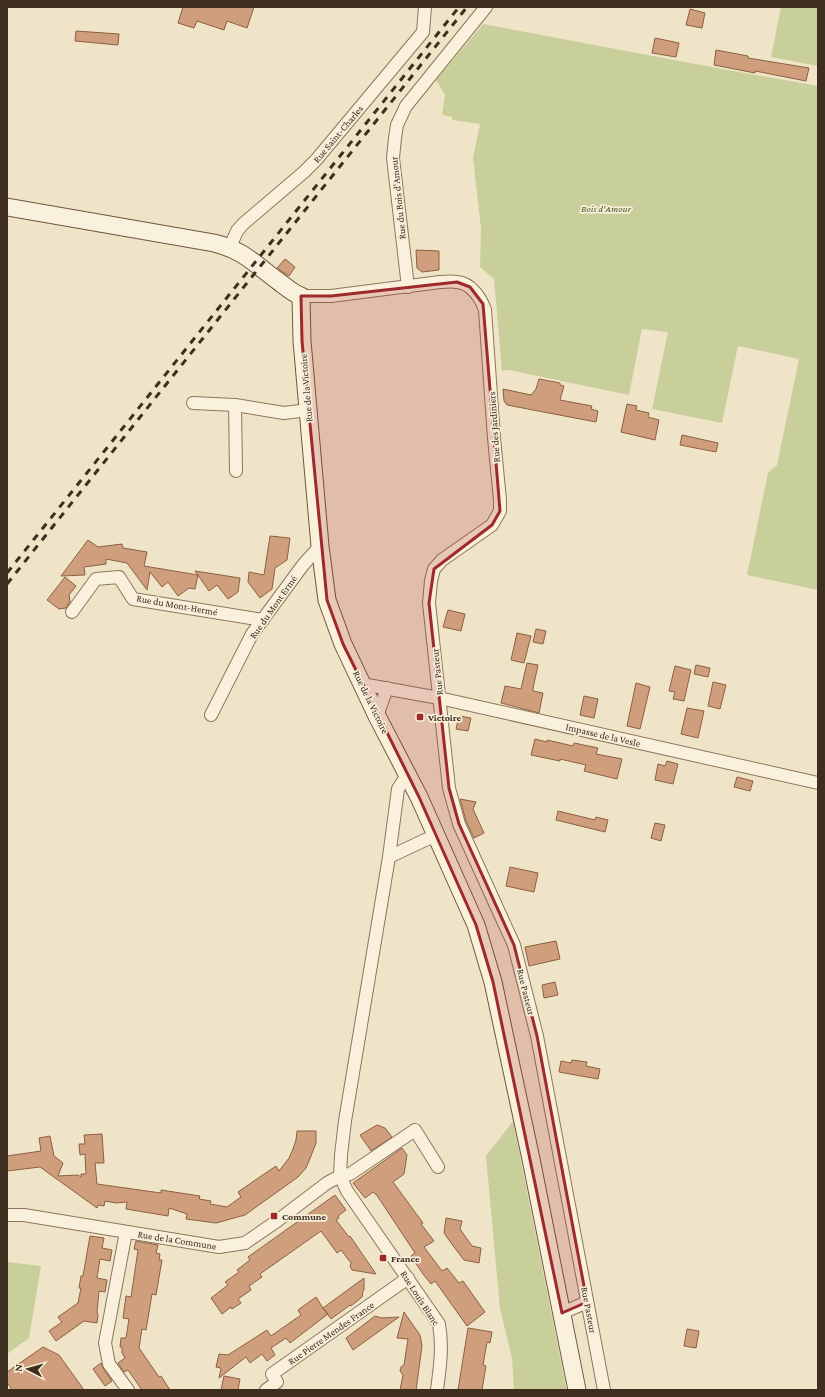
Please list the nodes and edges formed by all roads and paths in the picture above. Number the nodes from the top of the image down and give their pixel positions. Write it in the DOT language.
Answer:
graph roads {
  1 [pos="426,7"];
  2 [pos="486,7"];
  3 [pos="7,208"];
  4 [pos="230,247"];
  5 [pos="408,287"];
  6 [pos="301,296"];
  7 [pos="193,403"];
  8 [pos="235,405"];
  9 [pos="308,410"];
  10 [pos="236,471"];
  11 [pos="320,546"];
  12 [pos="430,603"];
  13 [pos="72,612"];
  14 [pos="263,620"];
  15 [pos="362,684"];
  16 [pos="387,688"];
  17 [pos="439,698"];
  18 [pos="211,715"];
  19 [pos="377,716"];
  20 [pos="407,775"];
  21 [pos="818,783"];
  22 [pos="436,836"];
  23 [pos="389,857"];
  24 [pos="438,1167"];
  25 [pos="340,1176"];
  26 [pos="7,1215"];
  27 [pos="126,1232"];
  28 [pos="408,1278"];
  29 [pos="587,1302"];
  30 [pos="562,1312"];
  31 [pos="128,1390"];
  32 [pos="266,1390"];
  33 [pos="437,1390"];
  34 [pos="577,1390"];
  35 [pos="604,1390"];
  1 -- 4 [label="street, Rue Saint-Charles"];
  2 -- 5 [label="street, Rue du Bois d'Amour"];
  3 -- 4 [label="street"];
  4 -- 6 [label="street"];
  5 -- 6 [label="street"];
  5 -- 12 [label="street, Rue des Jardiniers"];
  6 -- 9 [label="street, Rue de la Victoire"];
  7 -- 8 [label="street"];
  8 -- 9 [label="street"];
  8 -- 10 [label="street"];
  9 -- 11 [label="street, Rue de la Victoire"];
  11 -- 14 [label="street, Rue du Mont Ermé"];
  11 -- 15 [label="street, Rue de la Victoire"];
  12 -- 17 [label="street, Rue Pasteur"];
  13 -- 14 [label="street, Rue du Mont-Hermé"];
  14 -- 18 [label="street, Rue du Mont Ermé"];
  15 -- 16 [label="street, Impasse de la Vesle"];
  15 -- 19 [label="street, Rue de la Victoire"];
  16 -- 17 [label="street, Impasse de la Vesle"];
  16 -- 19 [label="street"];
  17 -- 21 [label="street, Impasse de la Vesle"];
  17 -- 29 [label="street, Rue Pasteur"];
  19 -- 20 [label="street, Rue de la Victoire"];
  20 -- 22 [label="street, Rue de la Victoire"];
  20 -- 23 [label="street"];
  22 -- 23 [label="street"];
  22 -- 30 [label="street, Rue de la Victoire"];
  23 -- 25 [label="street"];
  24 -- 25 [label="street, Rue de la Commune"];
  25 -- 27 [label="street, Rue de la Commune"];
  25 -- 28 [label="street, Rue Louis Blanc"];
  26 -- 27 [label="street, Rue de la Commune"];
  27 -- 31 [label="street"];
  28 -- 32 [label="street, Rue Pierre Mendes France"];
  28 -- 33 [label="street, Rue Louis Blanc"];
  29 -- 30 [label="street"];
  29 -- 35 [label="street, Rue Pasteur"];
  30 -- 34 [label="street, Rue de la Victoire"];
}
